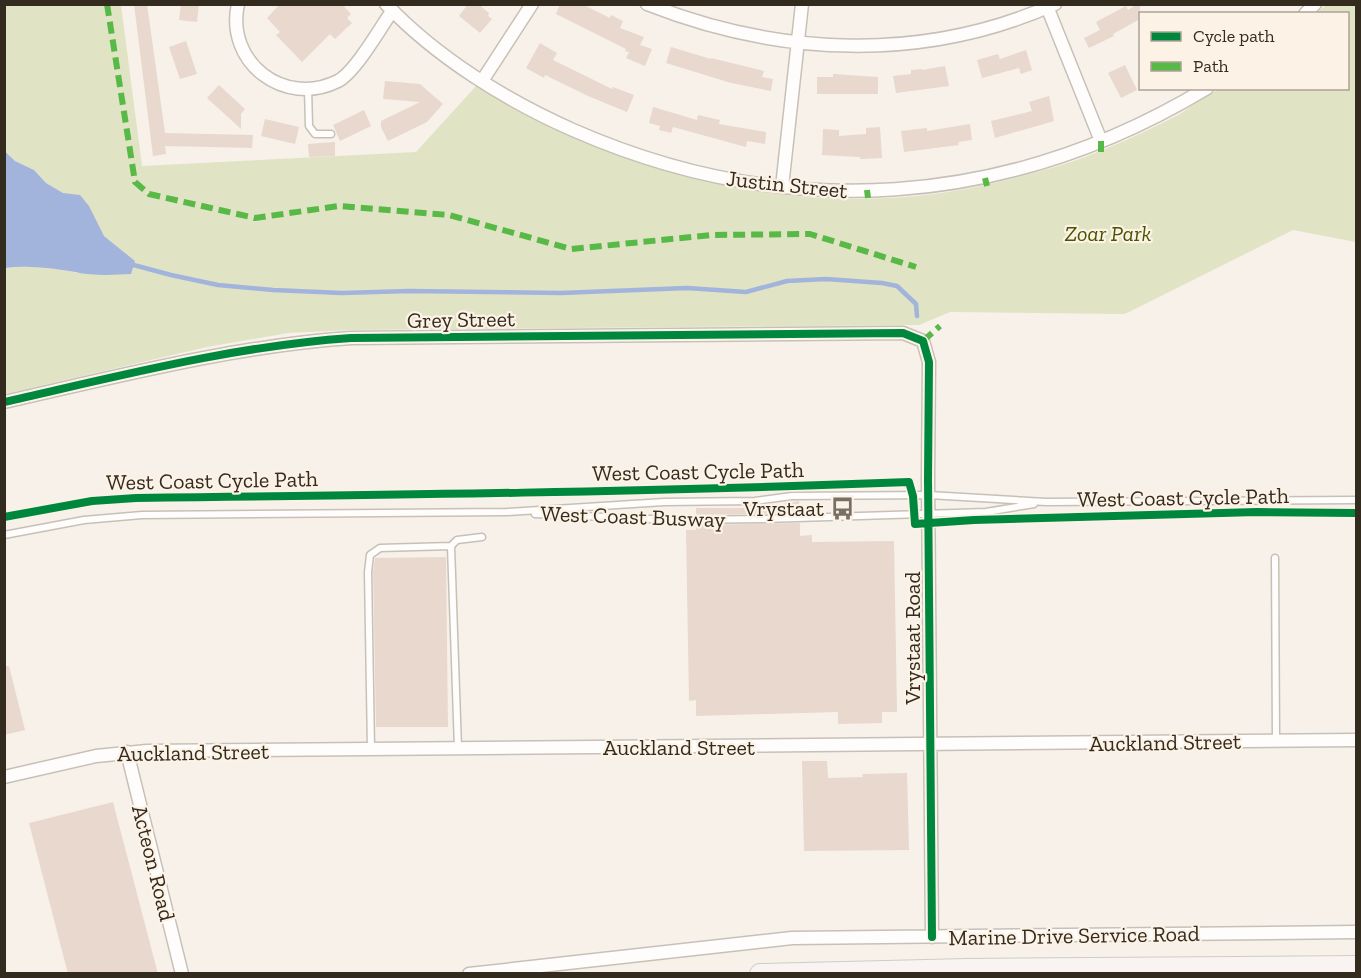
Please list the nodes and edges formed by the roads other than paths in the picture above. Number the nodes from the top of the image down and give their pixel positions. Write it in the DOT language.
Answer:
graph roads {
  1 [pos="238,4"];
  2 [pos="532,4"];
  3 [pos="647,4"];
  4 [pos="802,4"];
  5 [pos="1050,6"];
  6 [pos="389,8"];
  7 [pos="798,44"];
  8 [pos="482,81"];
  9 [pos="308,89"];
  10 [pos="1204,90"];
  11 [pos="331,134"];
  12 [pos="1101,141"];
  13 [pos="782,187"];
  14 [pos="922,341"];
  15 [pos="4,402"];
  16 [pos="929,495"];
  17 [pos="1356,500"];
  18 [pos="1046,502"];
  19 [pos="507,512"];
  20 [pos="929,513"];
  21 [pos="4,535"];
  22 [pos="482,537"];
  23 [pos="451,546"];
  24 [pos="1275,558"];
  25 [pos="1356,740"];
  26 [pos="1276,741"];
  27 [pos="930,745"];
  28 [pos="371,749"];
  29 [pos="458,749"];
  30 [pos="127,752"];
  31 [pos="4,777"];
  32 [pos="1356,932"];
  33 [pos="932,937"];
  34 [pos="1356,966"];
  35 [pos="182,974"];
  36 [pos="469,974"];
  37 [pos="760,974"];
  1 -- 9 [label="street, Justin Street"];
  2 -- 8 [label="street"];
  3 -- 7 [label="street"];
  4 -- 7 [label="street"];
  5 -- 7 [label="street"];
  5 -- 12 [label="street"];
  6 -- 8 [label="street, Justin Street"];
  6 -- 9 [label="street, Justin Street"];
  7 -- 13 [label="street"];
  8 -- 13 [label="street, Justin Street"];
  9 -- 11 [label="lane"];
  10 -- 12 [label="street, Justin Street"];
  12 -- 13 [label="street, Justin Street"];
  14 -- 15 [label="street, Grey Street"];
  14 -- 16 [label="street, Vrystaat Road"];
  16 -- 18 [label="lane, West Coast Busway"];
  16 -- 19 [label="lane, West Coast Busway"];
  16 -- 20 [label="street, Vrystaat Road"];
  17 -- 18 [label="lane, West Coast Busway"];
  18 -- 20 [label="lane, West Coast Busway"];
  19 -- 20 [label="lane, West Coast Busway"];
  19 -- 21 [label="lane, West Coast Busway"];
  20 -- 27 [label="street, Vrystaat Road"];
  22 -- 23 [label="lane"];
  23 -- 28 [label="lane"];
  23 -- 29 [label="lane"];
  24 -- 26 [label="lane"];
  25 -- 26 [label="street, Auckland Street"];
  26 -- 27 [label="street, Auckland Street"];
  27 -- 29 [label="street, Auckland Street"];
  27 -- 33 [label="street, Vrystaat Road"];
  28 -- 29 [label="street, Auckland Street"];
  28 -- 30 [label="street, Auckland Street"];
  30 -- 31 [label="street, Auckland Street"];
  30 -- 35 [label="street, Acteon Road"];
  32 -- 33 [label="street, Marine Drive Service Road"];
  33 -- 36 [label="street, Marine Drive Service Road"];
  34 -- 37 [label="main road"];
}
